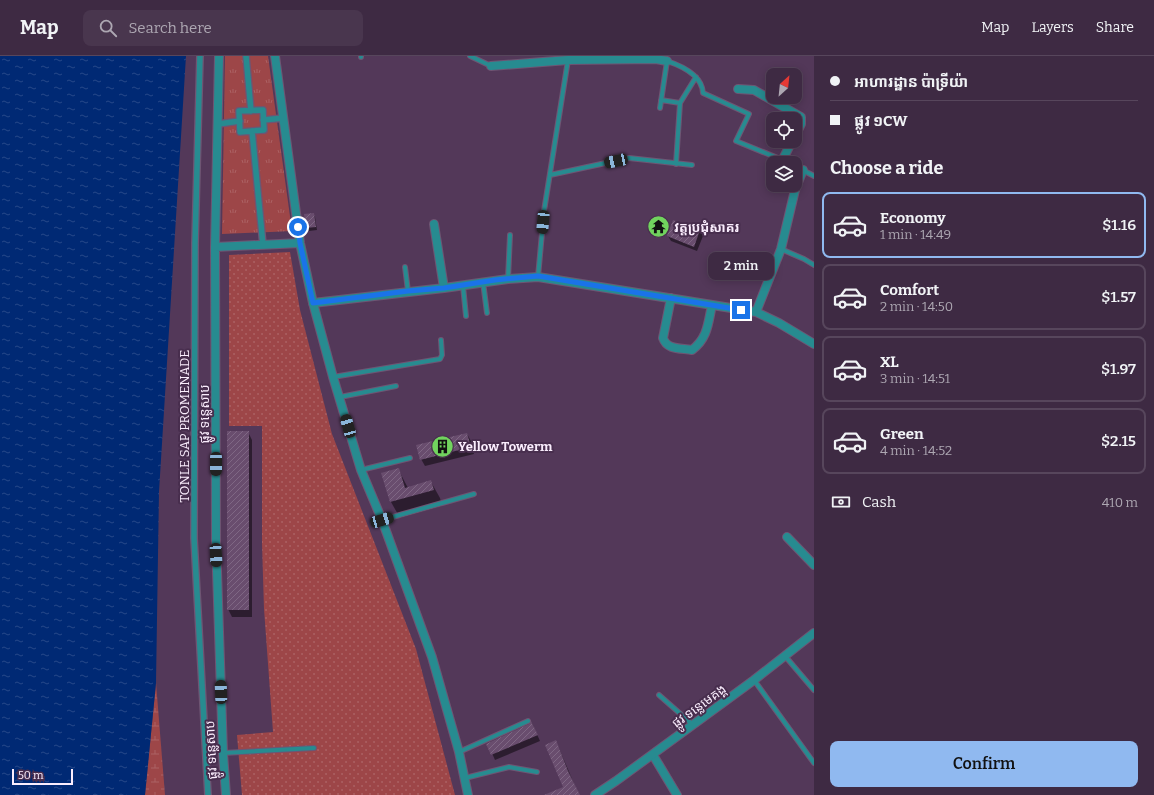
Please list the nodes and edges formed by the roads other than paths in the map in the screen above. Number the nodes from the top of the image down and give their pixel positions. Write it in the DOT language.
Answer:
graph roads {
  1 [pos="200,56"];
  2 [pos="219,56"];
  3 [pos="246,56"];
  4 [pos="275,56"];
  5 [pos="470,56"];
  6 [pos="656,57"];
  7 [pos="568,60"];
  8 [pos="667,61"];
  9 [pos="491,66"];
  10 [pos="696,77"];
  11 [pos="738,89"];
  12 [pos="661,100"];
  13 [pos="680,103"];
  14 [pos="660,108"];
  15 [pos="250,111"];
  16 [pos="792,112"];
  17 [pos="284,118"];
  18 [pos="263,120"];
  19 [pos="240,121"];
  20 [pos="218,124"];
  21 [pos="252,131"];
  22 [pos="774,156"];
  23 [pos="676,164"];
  24 [pos="692,165"];
  25 [pos="802,170"];
  26 [pos="550,176"];
  27 [pos="814,176"];
  28 [pos="795,192"];
  29 [pos="434,224"];
  30 [pos="510,235"];
  31 [pos="300,243"];
  32 [pos="263,245"];
  33 [pos="215,247"];
  34 [pos="781,249"];
  35 [pos="814,265"];
  36 [pos="405,267"];
  37 [pos="538,276"];
  38 [pos="508,279"];
  39 [pos="483,282"];
  40 [pos="463,285"];
  41 [pos="444,288"];
  42 [pos="408,291"];
  43 [pos="671,298"];
  44 [pos="313,303"];
  45 [pos="712,305"];
  46 [pos="487,312"];
  47 [pos="756,312"];
  48 [pos="466,316"];
  49 [pos="440,340"];
  50 [pos="814,344"];
  51 [pos="333,377"];
  52 [pos="396,386"];
  53 [pos="340,397"];
  54 [pos="410,458"];
  55 [pos="361,470"];
  56 [pos="474,494"];
  57 [pos="382,520"];
  58 [pos="787,537"];
  59 [pos="814,565"];
  60 [pos="814,633"];
  61 [pos="785,656"];
  62 [pos="754,680"];
  63 [pos="814,690"];
  64 [pos="660,695"];
  65 [pos="528,722"];
  66 [pos="693,725"];
  67 [pos="314,748"];
  68 [pos="459,752"];
  69 [pos="223,753"];
  70 [pos="653,755"];
  71 [pos="814,763"];
  72 [pos="537,772"];
  73 [pos="465,778"];
  74 [pos="208,795"];
  75 [pos="226,795"];
  76 [pos="468,795"];
  77 [pos="595,795"];
  78 [pos="677,795"];
  1 -- 74 [label="street, TONLE SAP PROMENADE"];
  2 -- 20 [label="street, ផ្លូវ ទន្លេសាប"];
  3 -- 15 [label="street"];
  4 -- 17 [label="street"];
  5 -- 9 [label="lane"];
  6 -- 7 [label="street"];
  6 -- 8 [label="street"];
  7 -- 9 [label="street"];
  7 -- 26 [label="lane"];
  8 -- 10 [label="lane"];
  8 -- 12 [label="lane"];
  10 -- 13 [label="lane"];
  10 -- 22 [label="lane"];
  11 -- 16 [label="street"];
  12 -- 13 [label="lane"];
  12 -- 14 [label="lane"];
  13 -- 23 [label="lane"];
  15 -- 18 [label="street"];
  15 -- 19 [label="street"];
  17 -- 18 [label="street"];
  17 -- 31 [label="street"];
  18 -- 21 [label="street"];
  19 -- 20 [label="street"];
  19 -- 21 [label="street"];
  20 -- 33 [label="street, ផ្លូវ ទន្លេសាប"];
  21 -- 32 [label="street"];
  23 -- 24 [label="lane"];
  23 -- 26 [label="lane"];
  25 -- 27 [label="lane"];
  26 -- 37 [label="lane"];
  28 -- 34 [label="street"];
  29 -- 41 [label="street"];
  30 -- 38 [label="lane"];
  31 -- 32 [label="street"];
  31 -- 44 [label="street"];
  32 -- 33 [label="street"];
  33 -- 69 [label="street, ផ្លូវ ទន្លេសាប"];
  34 -- 35 [label="lane"];
  34 -- 47 [label="street"];
  36 -- 42 [label="lane"];
  37 -- 38 [label="street"];
  37 -- 43 [label="street"];
  38 -- 39 [label="street"];
  39 -- 40 [label="street"];
  39 -- 46 [label="lane"];
  40 -- 41 [label="street"];
  40 -- 48 [label="lane"];
  41 -- 42 [label="street"];
  42 -- 44 [label="street"];
  43 -- 45 [label="street"];
  43 -- 45 [label="street"];
  44 -- 51 [label="street"];
  45 -- 47 [label="street"];
  47 -- 50 [label="street"];
  49 -- 51 [label="lane"];
  51 -- 53 [label="street"];
  52 -- 53 [label="lane"];
  53 -- 55 [label="street"];
  54 -- 55 [label="lane"];
  55 -- 57 [label="street"];
  56 -- 57 [label="lane"];
  57 -- 68 [label="street"];
  58 -- 59 [label="street"];
  60 -- 61 [label="street, ផ្លូវ ទន្លេមេគង្គ"];
  61 -- 62 [label="street, ផ្លូវ ទន្លេមេគង្គ"];
  61 -- 63 [label="lane"];
  62 -- 66 [label="street, ផ្លូវ ទន្លេមេគង្គ"];
  62 -- 71 [label="lane"];
  64 -- 66 [label="lane"];
  65 -- 68 [label="lane"];
  66 -- 70 [label="street, ផ្លូវ ទន្លេមេគង្គ"];
  67 -- 69 [label="lane"];
  68 -- 73 [label="street"];
  69 -- 75 [label="street, ផ្លូវ ទន្លេសាប"];
  70 -- 77 [label="street, ផ្លូវ ទន្លេមេគង្គ"];
  70 -- 78 [label="street"];
  72 -- 73 [label="lane"];
  73 -- 76 [label="street"];
}
